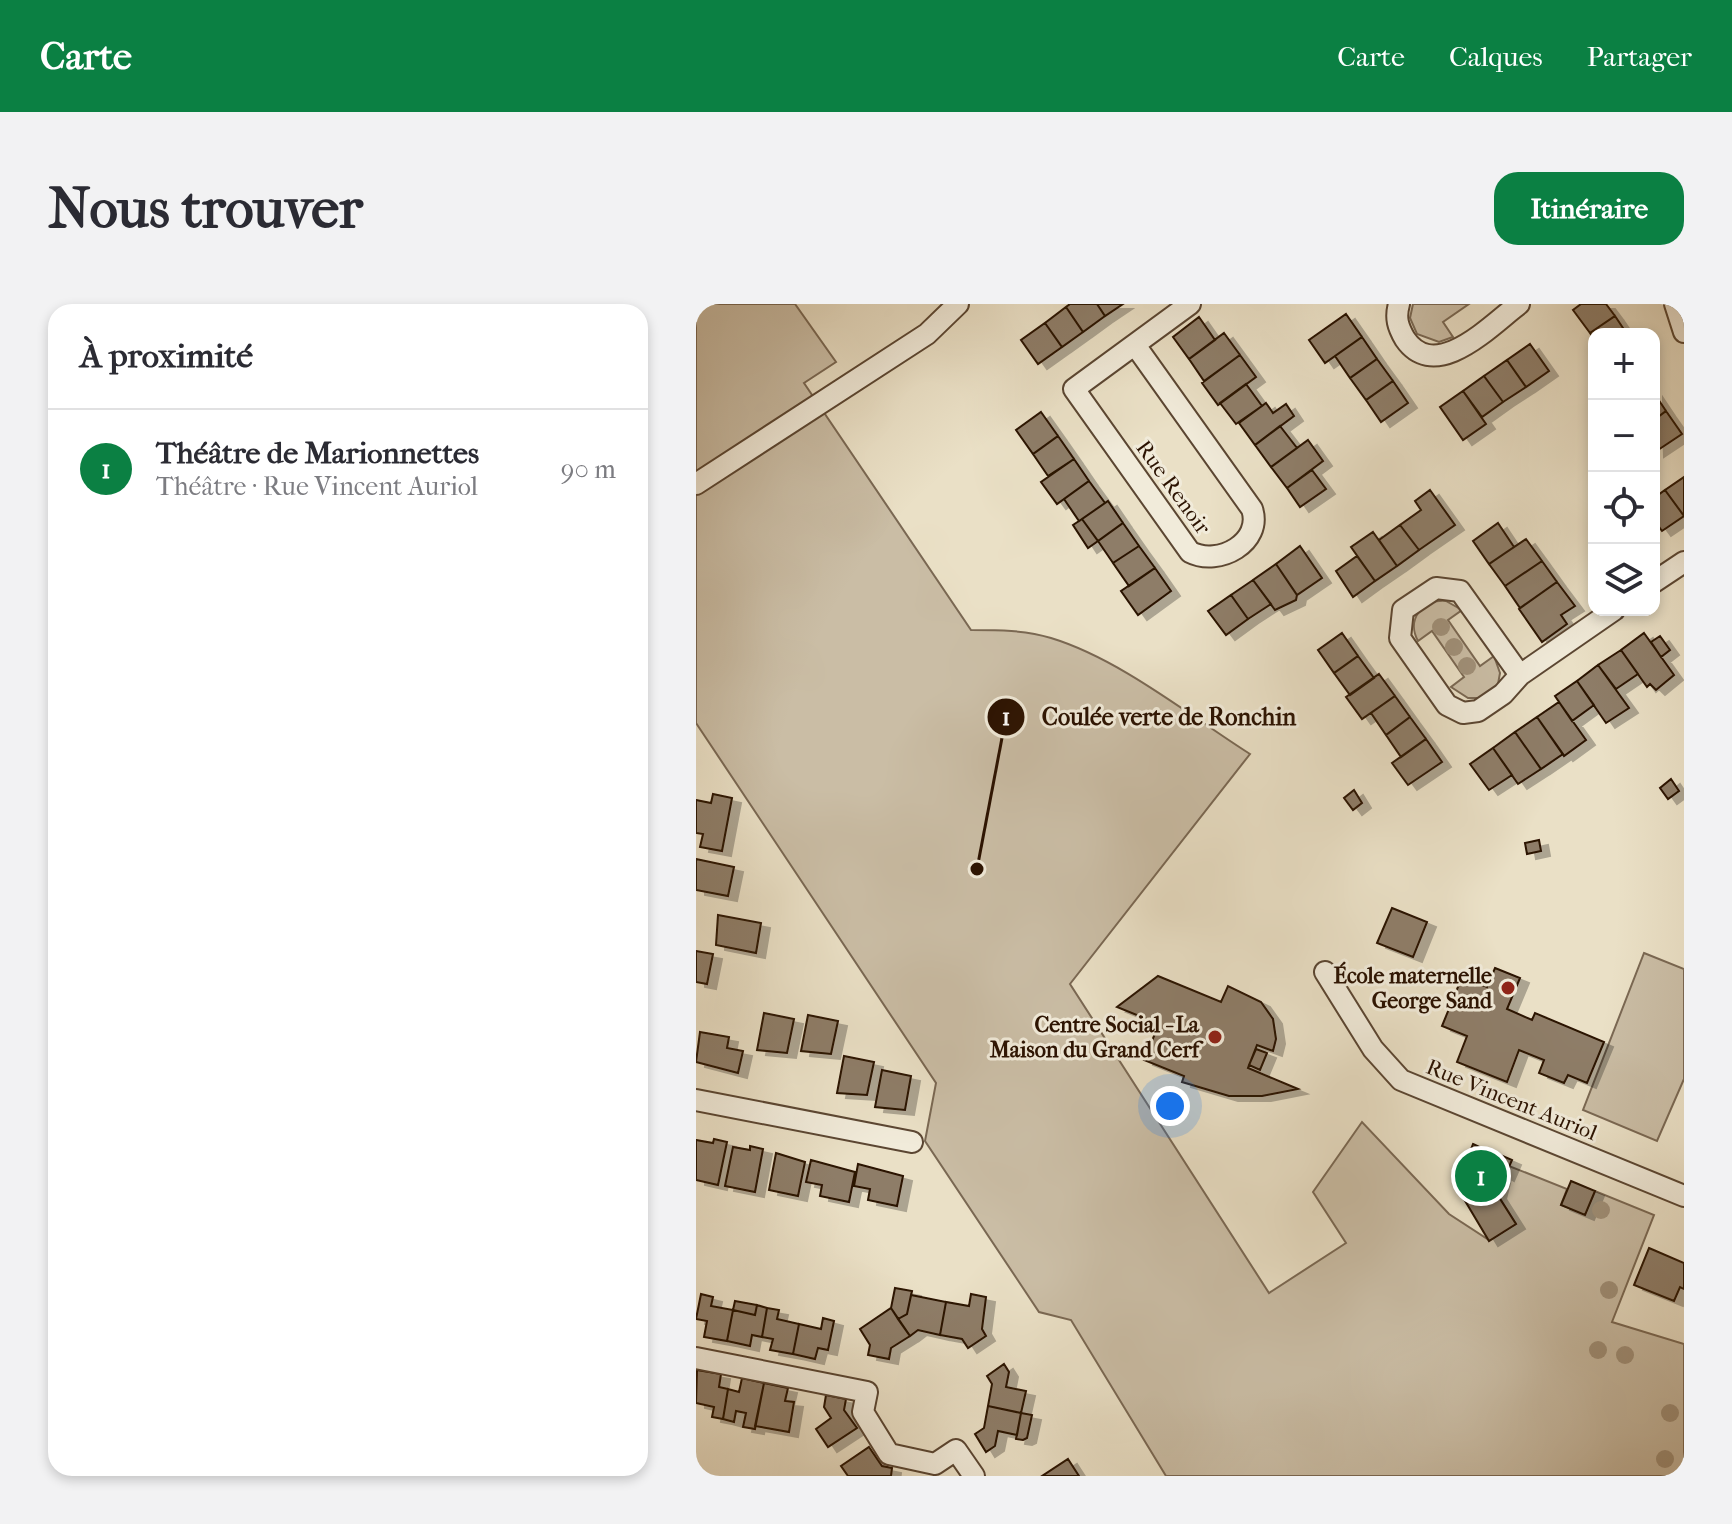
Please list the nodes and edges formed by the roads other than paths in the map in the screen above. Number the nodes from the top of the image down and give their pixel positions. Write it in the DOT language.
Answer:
graph roads {
  1 [pos="958,304"];
  2 [pos="1190,304"];
  3 [pos="1399,304"];
  4 [pos="1519,304"];
  5 [pos="1675,304"];
  6 [pos="1684,332"];
  7 [pos="1135,345"];
  8 [pos="696,484"];
  9 [pos="1684,562"];
  10 [pos="1660,578"];
  11 [pos="1605,616"];
  12 [pos="1520,675"];
  13 [pos="1325,972"];
  14 [pos="696,1100"];
  15 [pos="912,1142"];
  16 [pos="1684,1196"];
  17 [pos="696,1358"];
  18 [pos="974,1476"];
  1 -- 8 [label="street"];
  2 -- 7 [label="street, Rue Renoir"];
  3 -- 4 [label="street"];
  5 -- 6 [label="street"];
  7 -- 7 [label="street, Rue Renoir"];
  9 -- 10 [label="street"];
  11 -- 12 [label="street"];
  12 -- 12 [label="street"];
  13 -- 16 [label="street, Rue Vincent Auriol"];
  14 -- 15 [label="street"];
  17 -- 18 [label="street"];
}
